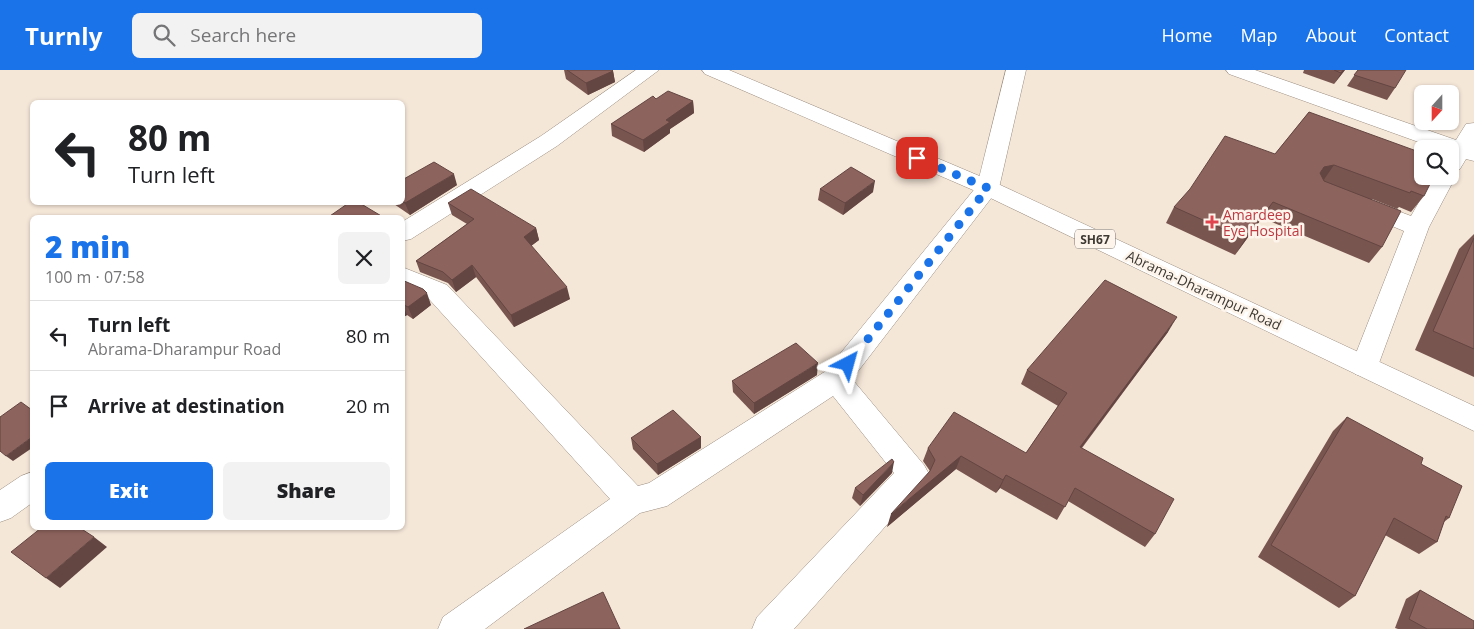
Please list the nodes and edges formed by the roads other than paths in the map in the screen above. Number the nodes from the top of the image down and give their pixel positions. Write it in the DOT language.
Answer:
graph roads {
  1 [pos="649,70"];
  2 [pos="712,70"];
  3 [pos="1016,70"];
  4 [pos="1236,70"];
  5 [pos="1474,129"];
  6 [pos="1461,156"];
  7 [pos="1440,185"];
  8 [pos="988,188"];
  9 [pos="1339,197"];
  10 [pos="1417,227"];
  11 [pos="405,231"];
  12 [pos="405,277"];
  13 [pos="1365,366"];
  14 [pos="836,379"];
  15 [pos="1474,419"];
  16 [pos="30,487"];
  17 [pos="632,501"];
  18 [pos="0,508"];
  19 [pos="456,629"];
  20 [pos="770,629"];
  1 -- 11 [label="street"];
  2 -- 8 [label="street, Abrama-Dharampur Road / SH67"];
  3 -- 8 [label="street"];
  4 -- 6 [label="street"];
  5 -- 6 [label="street"];
  7 -- 10 [label="street"];
  8 -- 13 [label="street, Abrama-Dharampur Road / SH67"];
  8 -- 14 [label="street"];
  9 -- 10 [label="street"];
  10 -- 13 [label="street"];
  12 -- 17 [label="street"];
  13 -- 15 [label="street, Abrama-Dharampur Road / SH67"];
  14 -- 17 [label="street"];
  14 -- 20 [label="street"];
  16 -- 18 [label="street"];
  17 -- 19 [label="street"];
}
